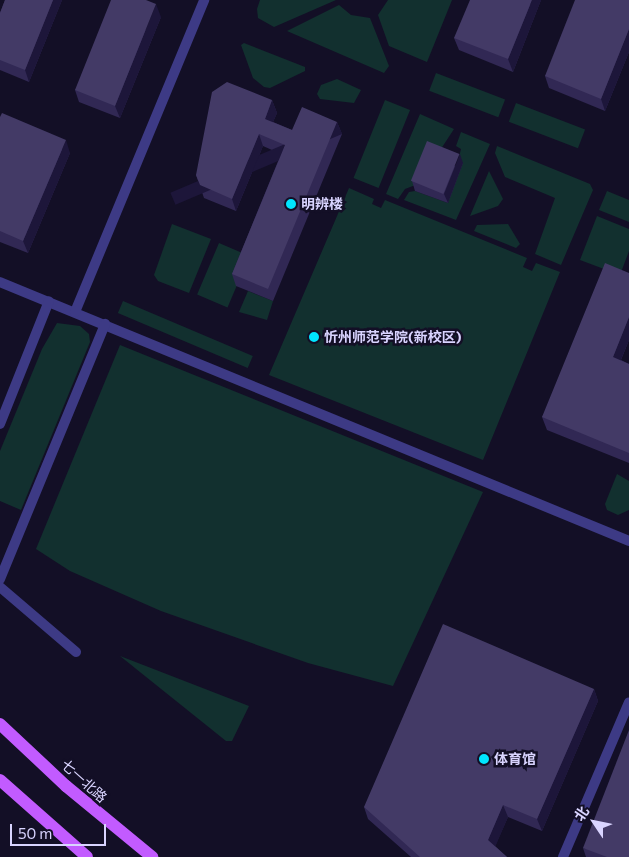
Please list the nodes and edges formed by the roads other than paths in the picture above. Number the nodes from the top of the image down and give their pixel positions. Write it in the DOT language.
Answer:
graph roads {
  1 [pos="204,0"];
  2 [pos="0,282"];
  3 [pos="49,301"];
  4 [pos="75,312"];
  5 [pos="105,324"];
  6 [pos="0,424"];
  7 [pos="629,541"];
  8 [pos="0,580"];
  9 [pos="0,587"];
  10 [pos="76,652"];
  11 [pos="629,702"];
  12 [pos="0,724"];
  13 [pos="0,780"];
  14 [pos="87,857"];
  15 [pos="152,857"];
  16 [pos="564,857"];
  1 -- 4 [label="street"];
  2 -- 3 [label="street"];
  3 -- 4 [label="street"];
  3 -- 6 [label="street"];
  4 -- 5 [label="street"];
  5 -- 7 [label="street"];
  5 -- 8 [label="street"];
  9 -- 10 [label="street"];
  11 -- 16 [label="street"];
  12 -- 15 [label="main road, 七一北路"];
  13 -- 14 [label="main road"];
}
